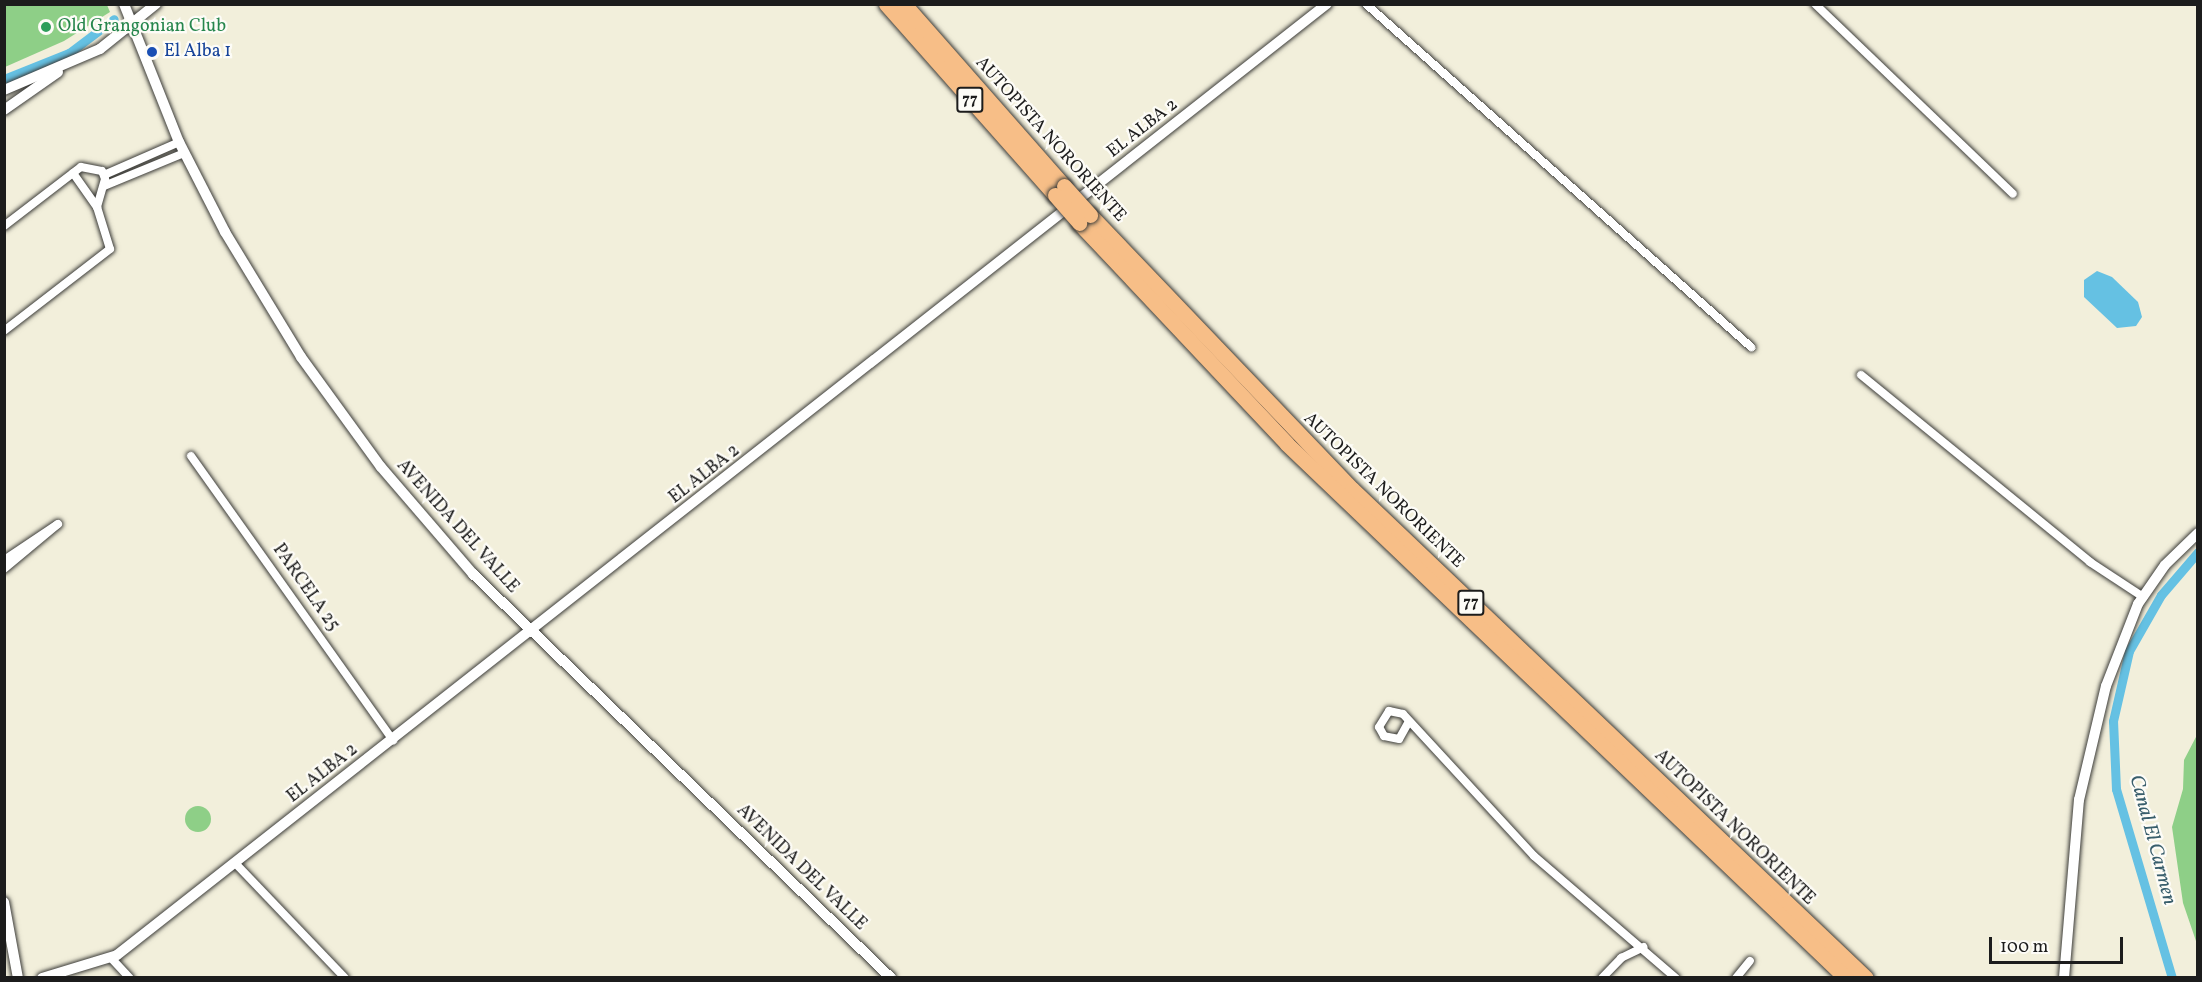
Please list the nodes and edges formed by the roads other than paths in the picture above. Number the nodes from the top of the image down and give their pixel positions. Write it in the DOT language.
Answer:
graph roads {
  1 [pos="124,4"];
  2 [pos="156,4"];
  3 [pos="886,4"];
  4 [pos="904,4"];
  5 [pos="1327,4"];
  6 [pos="1366,4"];
  7 [pos="1815,4"];
  8 [pos="132,25"];
  9 [pos="72,63"];
  10 [pos="4,90"];
  11 [pos="4,110"];
  12 [pos="180,142"];
  13 [pos="184,153"];
  14 [pos="73,172"];
  15 [pos="104,175"];
  16 [pos="104,186"];
  17 [pos="1060,191"];
  18 [pos="2013,194"];
  19 [pos="97,207"];
  20 [pos="1085,219"];
  21 [pos="4,226"];
  22 [pos="4,332"];
  23 [pos="1750,347"];
  24 [pos="1861,375"];
  25 [pos="191,456"];
  26 [pos="2198,533"];
  27 [pos="4,560"];
  28 [pos="4,569"];
  29 [pos="2143,597"];
  30 [pos="532,632"];
  31 [pos="1408,723"];
  32 [pos="393,740"];
  33 [pos="235,863"];
  34 [pos="4,902"];
  35 [pos="1644,947"];
  36 [pos="112,959"];
  37 [pos="1750,961"];
  38 [pos="99,964"];
  39 [pos="18,978"];
  40 [pos="42,978"];
  41 [pos="86,978"];
  42 [pos="130,978"];
  43 [pos="345,978"];
  44 [pos="891,978"];
  45 [pos="1602,978"];
  46 [pos="1676,978"];
  47 [pos="1736,978"];
  48 [pos="1846,978"];
  49 [pos="1866,978"];
  50 [pos="2064,978"];
  1 -- 8 [label="street, AVENIDA DEL VALLE"];
  2 -- 8 [label="street"];
  3 -- 17 [label="highway, AUTOPISTA NORORIENTE / 77"];
  4 -- 17 [label="highway, AUTOPISTA NORORIENTE / 77"];
  5 -- 30 [label="street, EL ALBA 2"];
  6 -- 23 [label="street"];
  7 -- 18 [label="street"];
  8 -- 9 [label="street"];
  8 -- 12 [label="street, AVENIDA DEL VALLE"];
  9 -- 10 [label="street"];
  9 -- 11 [label="street"];
  12 -- 13 [label="street, AVENIDA DEL VALLE"];
  12 -- 15 [label="street"];
  13 -- 16 [label="street"];
  13 -- 30 [label="street, AVENIDA DEL VALLE"];
  14 -- 15 [label="street"];
  14 -- 19 [label="street"];
  14 -- 21 [label="street"];
  15 -- 16 [label="street"];
  16 -- 19 [label="street"];
  17 -- 20 [label="highway, AUTOPISTA NORORIENTE / 77, bridge"];
  19 -- 22 [label="street"];
  20 -- 48 [label="highway, AUTOPISTA NORORIENTE / 77"];
  20 -- 49 [label="highway, AUTOPISTA NORORIENTE / 77"];
  24 -- 29 [label="street"];
  25 -- 32 [label="street, PARCELA 25"];
  26 -- 29 [label="street"];
  27 -- 28 [label="street"];
  29 -- 50 [label="street"];
  30 -- 32 [label="street, EL ALBA 2"];
  30 -- 44 [label="street, AVENIDA DEL VALLE"];
  31 -- 35 [label="street"];
  32 -- 33 [label="street, EL ALBA 2"];
  33 -- 36 [label="street, EL ALBA 2"];
  33 -- 43 [label="street"];
  34 -- 39 [label="street"];
  35 -- 45 [label="street"];
  35 -- 46 [label="street"];
  36 -- 38 [label="street, EL ALBA 2"];
  36 -- 42 [label="street"];
  37 -- 47 [label="street"];
  38 -- 40 [label="street, EL ALBA 2"];
  38 -- 41 [label="street, EL ALBA 2"];
}
